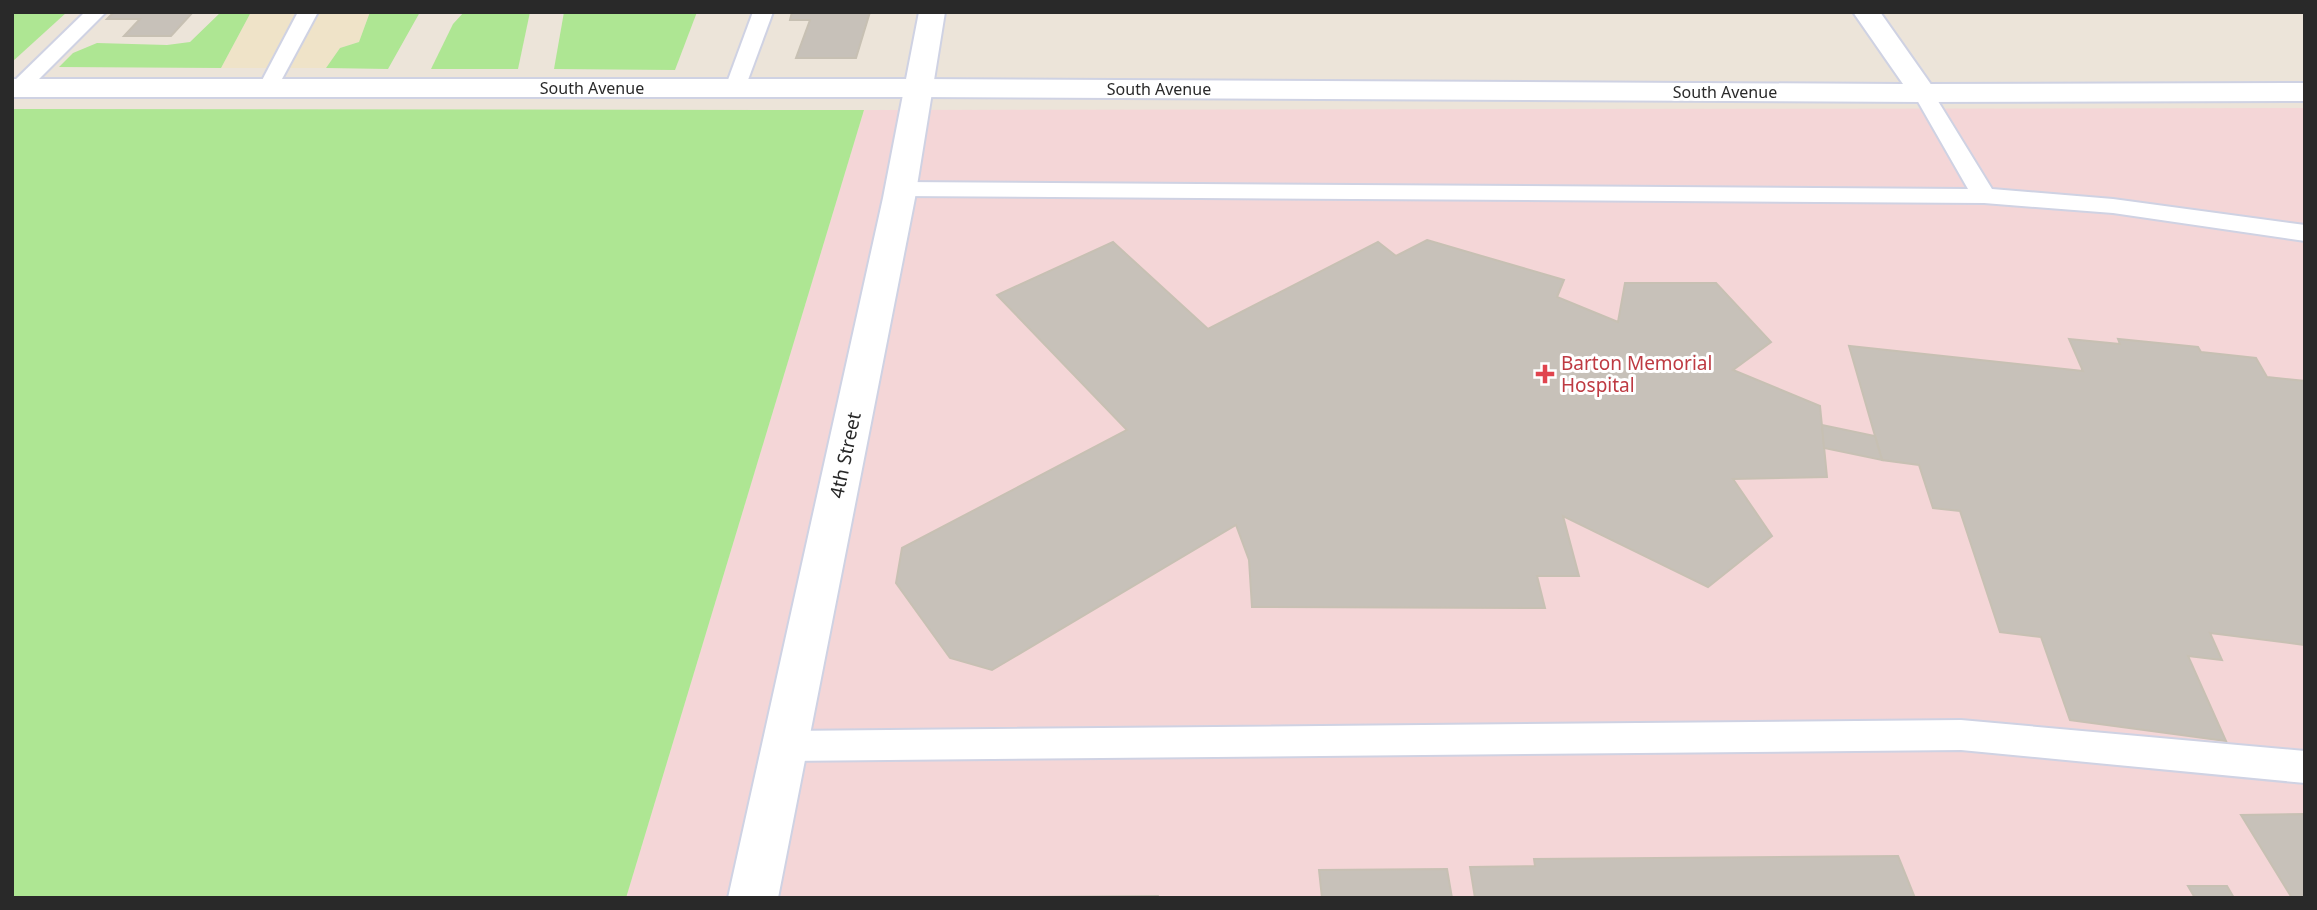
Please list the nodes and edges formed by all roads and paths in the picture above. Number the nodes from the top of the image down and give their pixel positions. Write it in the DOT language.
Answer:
graph roads {
  1 [pos="96,12"];
  2 [pos="308,12"];
  3 [pos="763,12"];
  4 [pos="932,12"];
  5 [pos="1866,12"];
  6 [pos="16,88"];
  7 [pos="268,88"];
  8 [pos="735,88"];
  9 [pos="916,88"];
  10 [pos="2305,92"];
  11 [pos="1923,93"];
  12 [pos="900,189"];
  13 [pos="1984,195"];
  14 [pos="2305,233"];
  15 [pos="785,746"];
  16 [pos="2305,767"];
  17 [pos="753,898"];
  1 -- 6 [label="lane"];
  2 -- 7 [label="lane"];
  3 -- 8 [label="lane"];
  4 -- 9 [label="street, 4th Street"];
  5 -- 11 [label="street"];
  6 -- 7 [label="street, South Avenue"];
  7 -- 8 [label="street, South Avenue"];
  8 -- 9 [label="street, South Avenue"];
  9 -- 11 [label="street, South Avenue"];
  9 -- 12 [label="street, 4th Street"];
  10 -- 11 [label="street, South Avenue"];
  11 -- 13 [label="lane"];
  12 -- 13 [label="lane"];
  12 -- 15 [label="street, 4th Street"];
  13 -- 14 [label="lane"];
  15 -- 16 [label="lane"];
  15 -- 17 [label="street, 4th Street"];
}
